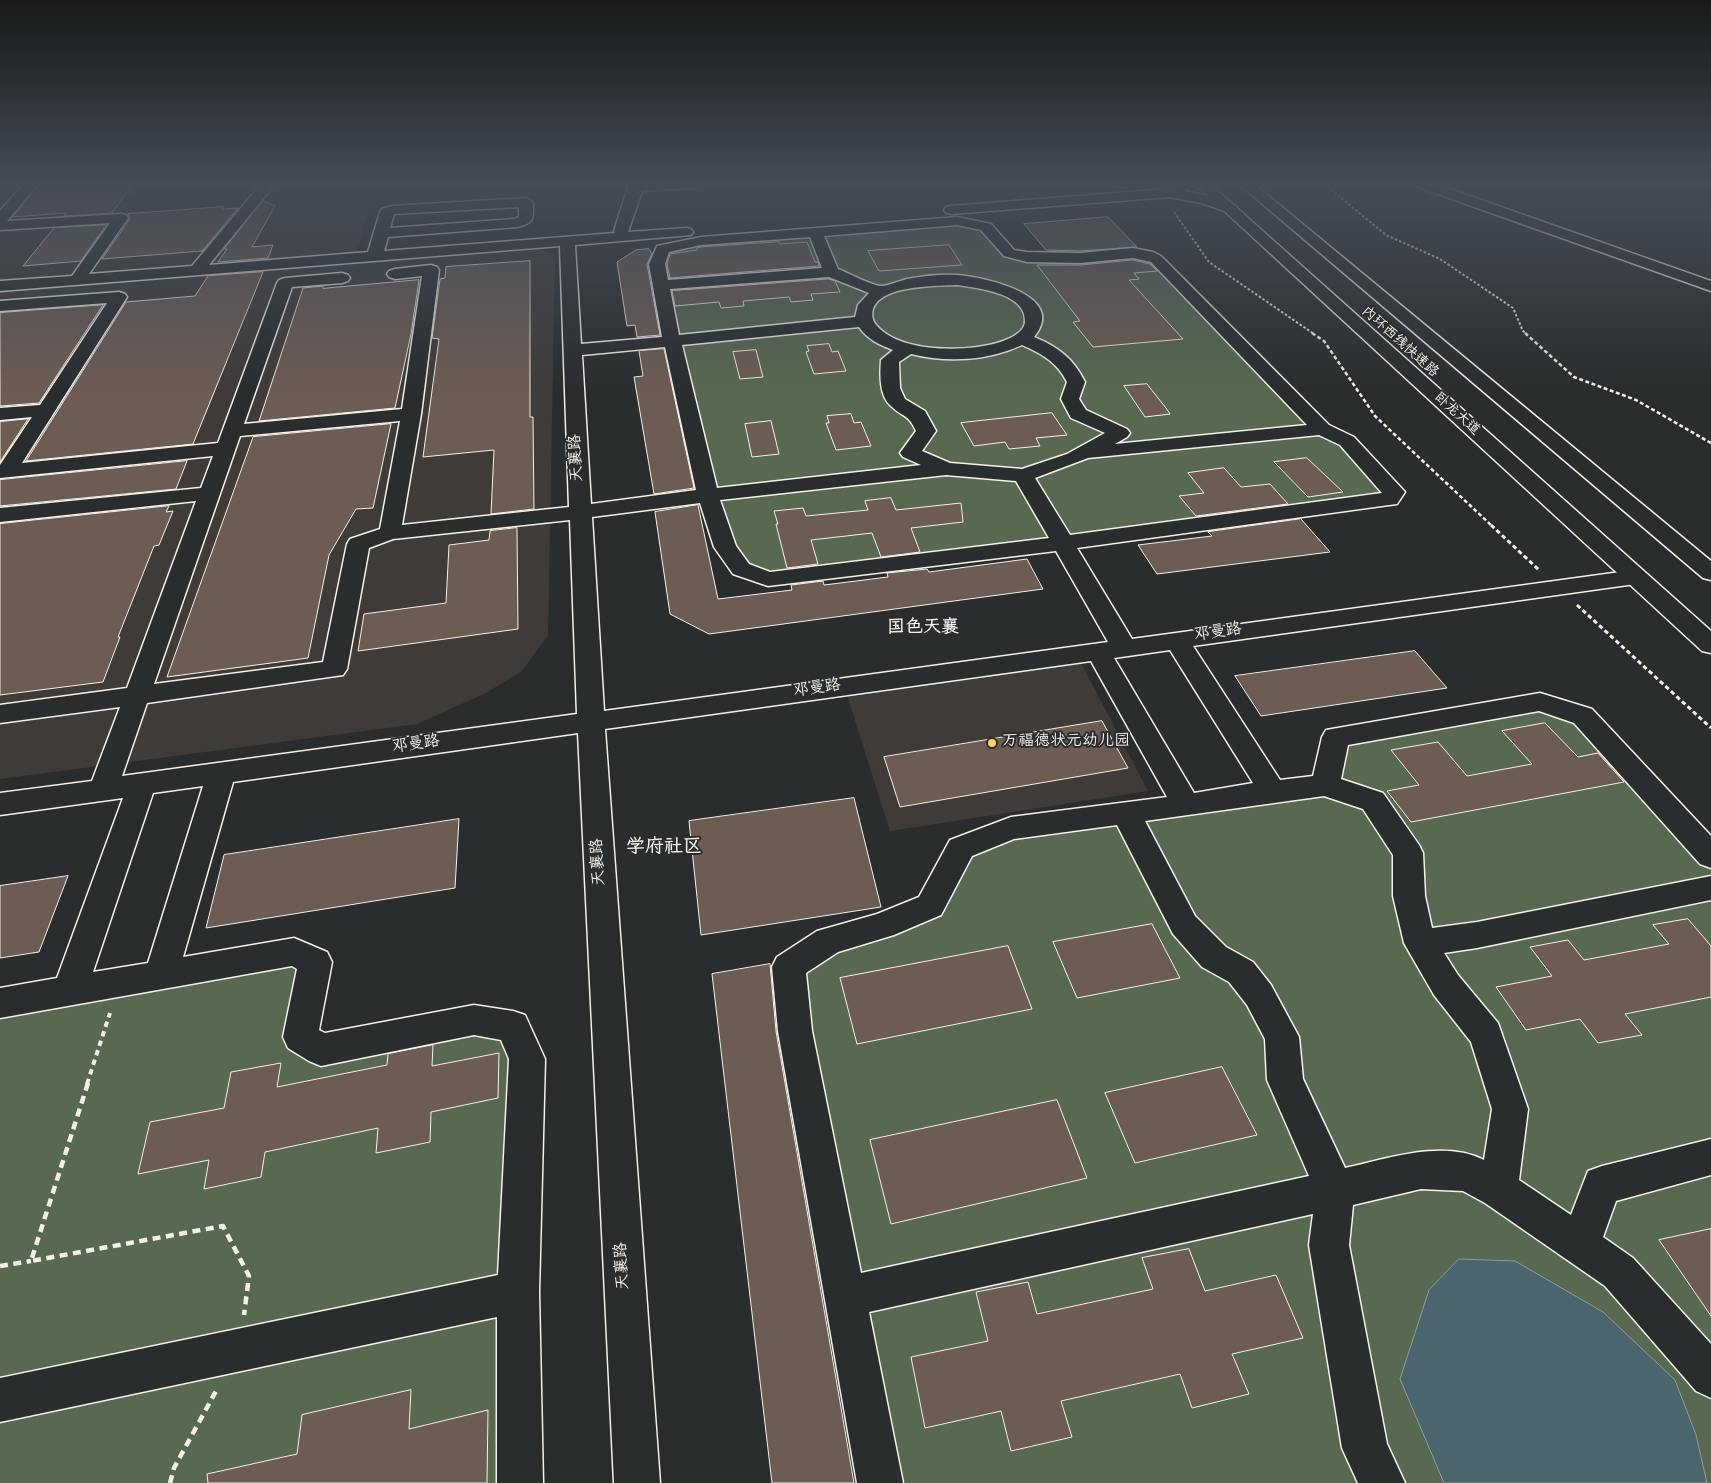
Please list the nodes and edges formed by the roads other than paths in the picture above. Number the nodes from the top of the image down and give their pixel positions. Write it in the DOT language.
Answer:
graph roads {
  1 [pos="96,253"];
  2 [pos="210,253"];
  3 [pos="411,253"];
  4 [pos="568,253"];
  5 [pos="661,253"];
  6 [pos="823,253"];
  7 [pos="1002,253"];
  8 [pos="1131,253"];
  9 [pos="1135,253"];
  10 [pos="1280,253"];
  11 [pos="1297,253"];
  12 [pos="1329,253"];
  13 [pos="1349,253"];
  14 [pos="1618,253"];
  15 [pos="375,256"];
  16 [pos="1008,264"];
  17 [pos="196,270"];
  18 [pos="831,272"];
  19 [pos="77,280"];
  20 [pos="984,284"];
  21 [pos="661,285"];
  22 [pos="0,286"];
  23 [pos="1711,286"];
  24 [pos="882,292"];
  25 [pos="0,306"];
  26 [pos="866,321"];
  27 [pos="1023,338"];
  28 [pos="672,341"];
  29 [pos="907,348"];
  30 [pos="573,350"];
  31 [pos="46,410"];
  32 [pos="0,414"];
  33 [pos="411,414"];
  34 [pos="1322,429"];
  35 [pos="229,440"];
  36 [pos="1082,454"];
  37 [pos="946,469"];
  38 [pos="3,472"];
  39 [pos="1023,475"];
  40 [pos="210,493"];
  41 [pos="708,495"];
  42 [pos="581,512"];
  43 [pos="0,515"];
  44 [pos="1688,531"];
  45 [pos="390,533"];
  46 [pos="1062,543"];
  47 [pos="1711,573"];
  48 [pos="1635,577"];
  49 [pos="1711,623"];
  50 [pos="1176,640"];
  51 [pos="1711,645"];
  52 [pos="1111,649"];
  53 [pos="137,697"];
  54 [pos="0,714"];
  55 [pos="591,722"];
  56 [pos="221,773"];
  57 [pos="142,784"];
  58 [pos="1325,785"];
  59 [pos="103,790"];
  60 [pos="1272,791"];
  61 [pos="0,804"];
  62 [pos="1186,805"];
  63 [pos="1126,813"];
  64 [pos="1711,856"];
  65 [pos="1711,888"];
  66 [pos="1420,943"];
  67 [pos="162,976"];
  68 [pos="69,992"];
  69 [pos="0,1003"];
  70 [pos="1711,1157"];
  71 [pos="1499,1189"];
  72 [pos="1335,1190"];
  73 [pos="1580,1245"];
  74 [pos="518,1292"];
  75 [pos="845,1297"];
  76 [pos="1711,1376"];
  77 [pos="0,1400"];
  78 [pos="520,1483"];
  79 [pos="636,1483"];
  80 [pos="880,1483"];
  81 [pos="1382,1483"];
  1 -- 19 [label="main road"];
  2 -- 17 [label="main road"];
  3 -- 15 [label="main road"];
  4 -- 30 [label="main road, 天襄路"];
  5 -- 21 [label="main road"];
  6 -- 18 [label="main road"];
  7 -- 16 [label="main road"];
  8 -- 16 [label="main road"];
  9 -- 34 [label="main road"];
  10 -- 48 [label="main road, 卧龙大道"];
  11 -- 49 [label="main road, 内环西线快速路"];
  12 -- 47 [label="main road, 内环西线快速路"];
  13 -- 44 [label="main road"];
  14 -- 23 [label="main road"];
  15 -- 17 [label="main road"];
  16 -- 20 [label="main road"];
  17 -- 19 [label="main road"];
  18 -- 21 [label="main road"];
  18 -- 24 [label="main road"];
  19 -- 22 [label="main road"];
  20 -- 24 [label="main road"];
  20 -- 27 [label="main road"];
  21 -- 28 [label="main road"];
  24 -- 26 [label="main road"];
  25 -- 31 [label="main road"];
  26 -- 28 [label="main road"];
  26 -- 29 [label="main road"];
  27 -- 29 [label="main road"];
  27 -- 36 [label="main road"];
  28 -- 30 [label="main road"];
  28 -- 41 [label="main road"];
  29 -- 37 [label="main road"];
  30 -- 42 [label="main road, 天襄路"];
  31 -- 32 [label="main road"];
  31 -- 38 [label="main road"];
  33 -- 35 [label="main road"];
  33 -- 35 [label="main road"];
  33 -- 45 [label="main road"];
  34 -- 36 [label="main road"];
  34 -- 46 [label="main road"];
  35 -- 38 [label="main road"];
  35 -- 40 [label="main road"];
  36 -- 39 [label="main road"];
  37 -- 39 [label="main road"];
  37 -- 41 [label="main road"];
  39 -- 46 [label="main road"];
  40 -- 43 [label="main road"];
  40 -- 53 [label="main road"];
  41 -- 42 [label="main road"];
  41 -- 46 [label="main road"];
  42 -- 45 [label="main road"];
  42 -- 55 [label="main road, 天襄路"];
  45 -- 53 [label="main road"];
  46 -- 52 [label="main road"];
  48 -- 50 [label="main road, 邓曼路"];
  48 -- 51 [label="main road, 卧龙大道"];
  50 -- 52 [label="main road, 邓曼路"];
  50 -- 60 [label="main road"];
  52 -- 55 [label="main road, 邓曼路"];
  52 -- 62 [label="main road"];
  53 -- 54 [label="main road"];
  53 -- 59 [label="main road"];
  55 -- 56 [label="main road, 邓曼路"];
  55 -- 79 [label="main road, 天襄路"];
  56 -- 57 [label="main road, 邓曼路"];
  56 -- 67 [label="main road"];
  57 -- 59 [label="main road, 邓曼路"];
  57 -- 68 [label="main road"];
  58 -- 60 [label="main road"];
  58 -- 64 [label="main road"];
  58 -- 66 [label="main road"];
  59 -- 61 [label="main road, 邓曼路"];
  60 -- 62 [label="main road"];
  62 -- 63 [label="main road"];
  63 -- 72 [label="main road"];
  63 -- 75 [label="main road"];
  65 -- 66 [label="main road"];
  66 -- 71 [label="main road"];
  67 -- 68 [label="main road"];
  67 -- 74 [label="main road"];
  68 -- 69 [label="main road"];
  70 -- 73 [label="main road"];
  71 -- 72 [label="main road"];
  71 -- 73 [label="main road"];
  72 -- 75 [label="main road"];
  72 -- 81 [label="main road"];
  73 -- 76 [label="main road"];
  74 -- 77 [label="main road"];
  74 -- 78 [label="main road"];
  75 -- 80 [label="main road"];
}
